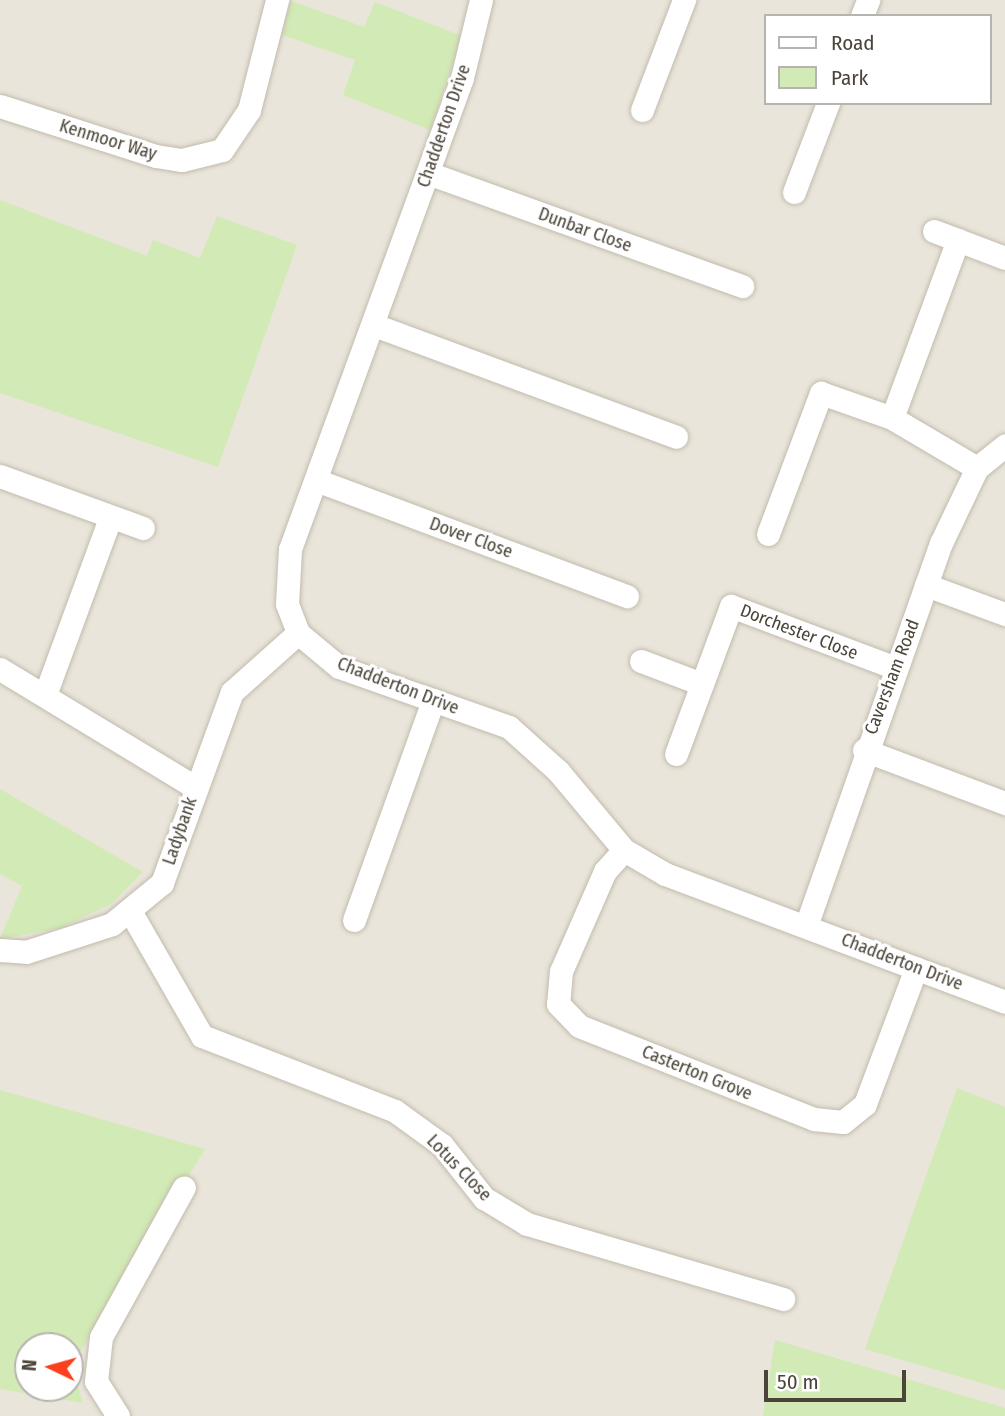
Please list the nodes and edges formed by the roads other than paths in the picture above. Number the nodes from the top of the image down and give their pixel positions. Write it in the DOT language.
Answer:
graph roads {
  1 [pos="277,0"];
  2 [pos="481,0"];
  3 [pos="684,0"];
  4 [pos="827,105"];
  5 [pos="0,106"];
  6 [pos="642,110"];
  7 [pos="428,173"];
  8 [pos="794,192"];
  9 [pos="934,231"];
  10 [pos="958,240"];
  11 [pos="1005,258"];
  12 [pos="742,286"];
  13 [pos="374,325"];
  14 [pos="892,418"];
  15 [pos="676,437"];
  16 [pos="1005,445"];
  17 [pos="977,468"];
  18 [pos="0,476"];
  19 [pos="316,480"];
  20 [pos="110,518"];
  21 [pos="143,528"];
  22 [pos="768,534"];
  23 [pos="926,585"];
  24 [pos="627,596"];
  25 [pos="1005,614"];
  26 [pos="298,634"];
  27 [pos="641,661"];
  28 [pos="896,668"];
  29 [pos="0,669"];
  30 [pos="702,684"];
  31 [pos="45,695"];
  32 [pos="433,700"];
  33 [pos="864,750"];
  34 [pos="676,754"];
  35 [pos="195,787"];
  36 [pos="1005,803"];
  37 [pos="624,850"];
  38 [pos="130,911"];
  39 [pos="354,920"];
  40 [pos="806,926"];
  41 [pos="0,950"];
  42 [pos="916,968"];
  43 [pos="1005,1002"];
  44 [pos="184,1187"];
  45 [pos="783,1299"];
  46 [pos="120,1415"];
  1 -- 5 [label="street, Kenmoor Way"];
  2 -- 7 [label="street, Chadderton Drive"];
  3 -- 6 [label="street"];
  4 -- 8 [label="street"];
  7 -- 12 [label="street, Dunbar Close"];
  7 -- 13 [label="street, Chadderton Drive"];
  9 -- 10 [label="street"];
  10 -- 11 [label="street"];
  10 -- 14 [label="street"];
  13 -- 15 [label="street"];
  13 -- 19 [label="street, Chadderton Drive"];
  14 -- 17 [label="street"];
  14 -- 22 [label="street"];
  16 -- 17 [label="street, Caversham Road"];
  17 -- 23 [label="street, Caversham Road"];
  18 -- 20 [label="street"];
  19 -- 24 [label="street, Dover Close"];
  19 -- 26 [label="street, Chadderton Drive"];
  20 -- 21 [label="street"];
  20 -- 31 [label="street"];
  23 -- 25 [label="street"];
  23 -- 28 [label="street, Caversham Road"];
  26 -- 32 [label="street, Chadderton Drive"];
  26 -- 35 [label="street, Ladybank"];
  27 -- 30 [label="street"];
  28 -- 30 [label="street, Dorchester Close"];
  28 -- 33 [label="street, Caversham Road"];
  29 -- 31 [label="street"];
  30 -- 34 [label="street, Dorchester Close"];
  31 -- 35 [label="street"];
  32 -- 37 [label="street, Chadderton Drive"];
  32 -- 39 [label="street"];
  33 -- 36 [label="street"];
  33 -- 40 [label="street, Caversham Road"];
  35 -- 38 [label="street, Ladybank"];
  37 -- 40 [label="street, Chadderton Drive"];
  37 -- 42 [label="street, Casterton Grove"];
  38 -- 41 [label="street, Ladybank"];
  38 -- 45 [label="street, Lotus Close"];
  40 -- 42 [label="street, Chadderton Drive"];
  42 -- 43 [label="street, Chadderton Drive"];
  44 -- 46 [label="street"];
}
